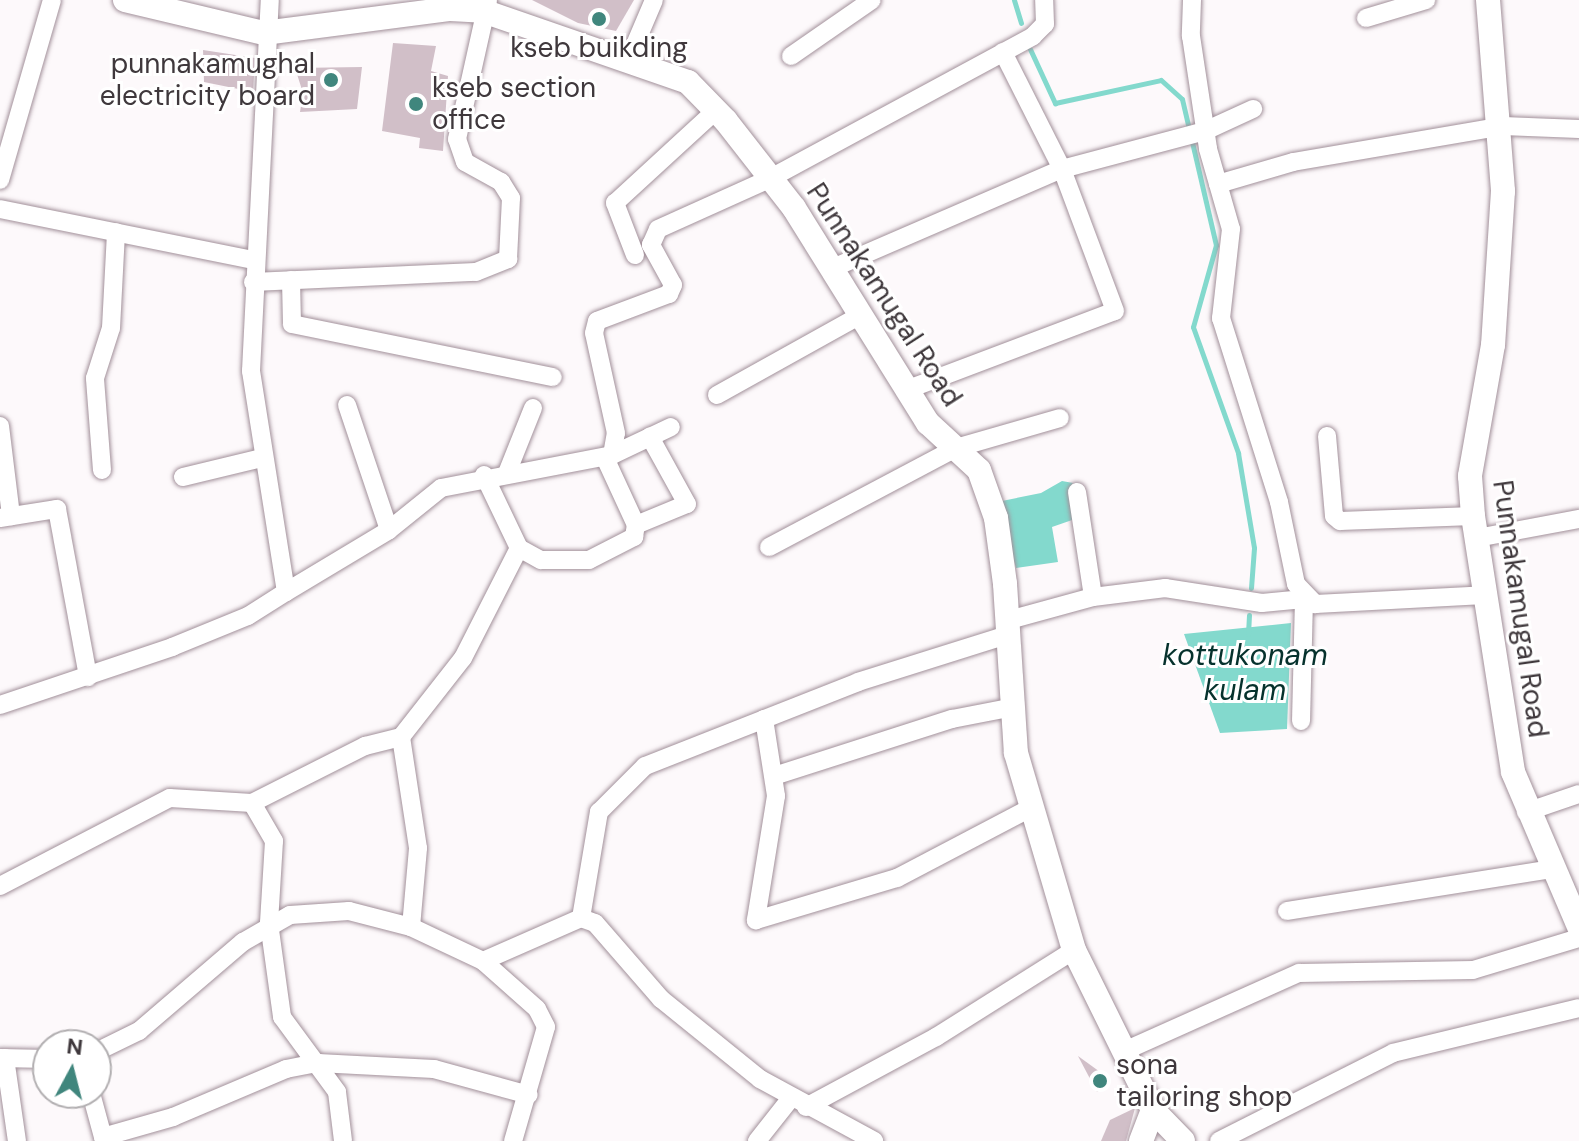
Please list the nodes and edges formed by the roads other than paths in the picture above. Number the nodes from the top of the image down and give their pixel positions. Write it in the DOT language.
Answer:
graph roads {
  1 [pos="52,0"];
  2 [pos="125,0"];
  3 [pos="270,0"];
  4 [pos="654,0"];
  5 [pos="872,0"];
  6 [pos="1044,0"];
  7 [pos="1192,0"];
  8 [pos="1426,0"];
  9 [pos="1488,0"];
  10 [pos="486,6"];
  11 [pos="1366,18"];
  12 [pos="264,33"];
  13 [pos="1003,52"];
  14 [pos="791,56"];
  15 [pos="628,61"];
  16 [pos="1253,109"];
  17 [pos="716,110"];
  18 [pos="1503,126"];
  19 [pos="1579,129"];
  20 [pos="1205,131"];
  21 [pos="1062,169"];
  22 [pos="769,179"];
  23 [pos="0,180"];
  24 [pos="1218,184"];
  25 [pos="0,209"];
  26 [pos="116,232"];
  27 [pos="635,255"];
  28 [pos="253,260"];
  29 [pos="833,268"];
  30 [pos="291,280"];
  31 [pos="253,282"];
  32 [pos="861,315"];
  33 [pos="553,377"];
  34 [pos="906,390"];
  35 [pos="717,395"];
  36 [pos="347,405"];
  37 [pos="533,408"];
  38 [pos="1060,418"];
  39 [pos="0,426"];
  40 [pos="671,427"];
  41 [pos="1327,436"];
  42 [pos="650,437"];
  43 [pos="956,448"];
  44 [pos="609,457"];
  45 [pos="262,458"];
  46 [pos="102,470"];
  47 [pos="507,473"];
  48 [pos="484,475"];
  49 [pos="183,477"];
  50 [pos="1077,492"];
  51 [pos="6,517"];
  52 [pos="1579,519"];
  53 [pos="636,525"];
  54 [pos="1475,527"];
  55 [pos="389,530"];
  56 [pos="769,547"];
  57 [pos="519,548"];
  58 [pos="286,592"];
  59 [pos="1485,595"];
  60 [pos="1093,597"];
  61 [pos="1304,599"];
  62 [pos="1009,627"];
  63 [pos="88,677"];
  64 [pos="0,705"];
  65 [pos="1014,707"];
  66 [pos="764,719"];
  67 [pos="1301,721"];
  68 [pos="401,737"];
  69 [pos="774,776"];
  70 [pos="1579,794"];
  71 [pos="252,803"];
  72 [pos="1032,807"];
  73 [pos="1526,812"];
  74 [pos="1552,869"];
  75 [pos="0,886"];
  76 [pos="1287,911"];
  77 [pos="581,918"];
  78 [pos="269,923"];
  79 [pos="411,927"];
  80 [pos="1579,927"];
  81 [pos="1579,938"];
  82 [pos="1074,950"];
  83 [pos="483,961"];
  84 [pos="1579,1008"];
  85 [pos="112,1044"];
  86 [pos="1122,1052"];
  87 [pos="2,1058"];
  88 [pos="32,1059"];
  89 [pos="318,1063"];
  90 [pos="529,1095"];
  91 [pos="799,1102"];
  92 [pos="95,1109"];
  93 [pos="1153,1110"];
  94 [pos="103,1139"];
  95 [pos="17,1141"];
  96 [pos="343,1141"];
  97 [pos="513,1141"];
  98 [pos="757,1141"];
  99 [pos="874,1141"];
  100 [pos="1141,1141"];
  101 [pos="1183,1141"];
  102 [pos="1219,1141"];
  1 -- 23 [label="street"];
  2 -- 12 [label="street, Punnakamugal Road"];
  3 -- 12 [label="street"];
  4 -- 15 [label="street"];
  5 -- 14 [label="street"];
  6 -- 13 [label="street"];
  7 -- 20 [label="street"];
  8 -- 11 [label="street"];
  9 -- 18 [label="street, Punnakamugal Road"];
  10 -- 12 [label="street, Punnakamugal Road"];
  10 -- 15 [label="street, Punnakamugal Road"];
  10 -- 30 [label="street"];
  12 -- 28 [label="street"];
  13 -- 21 [label="street"];
  13 -- 22 [label="street"];
  15 -- 17 [label="street, Punnakamugal Road"];
  16 -- 20 [label="street"];
  17 -- 22 [label="street, Punnakamugal Road"];
  17 -- 27 [label="street"];
  18 -- 19 [label="street"];
  18 -- 24 [label="street"];
  18 -- 54 [label="street, Punnakamugal Road"];
  20 -- 21 [label="street"];
  20 -- 24 [label="street"];
  21 -- 29 [label="street"];
  21 -- 34 [label="street"];
  22 -- 29 [label="street, Punnakamugal Road"];
  22 -- 44 [label="street"];
  24 -- 61 [label="street"];
  25 -- 26 [label="street"];
  26 -- 28 [label="street"];
  26 -- 46 [label="street"];
  28 -- 31 [label="street"];
  29 -- 32 [label="street, Punnakamugal Road"];
  30 -- 31 [label="street"];
  30 -- 33 [label="street"];
  31 -- 45 [label="street"];
  32 -- 34 [label="street, Punnakamugal Road"];
  32 -- 35 [label="street"];
  34 -- 43 [label="street, Punnakamugal Road"];
  36 -- 55 [label="street"];
  37 -- 47 [label="street"];
  38 -- 43 [label="street"];
  39 -- 51 [label="street"];
  40 -- 42 [label="street"];
  41 -- 54 [label="street"];
  42 -- 44 [label="street"];
  42 -- 53 [label="street"];
  43 -- 56 [label="street"];
  43 -- 62 [label="street, Punnakamugal Road"];
  44 -- 47 [label="street"];
  44 -- 53 [label="street"];
  45 -- 49 [label="street"];
  45 -- 58 [label="street"];
  47 -- 48 [label="street"];
  48 -- 55 [label="street"];
  48 -- 57 [label="street"];
  50 -- 60 [label="street"];
  51 -- 63 [label="street"];
  52 -- 54 [label="street"];
  53 -- 57 [label="street"];
  54 -- 59 [label="street, Punnakamugal Road"];
  55 -- 58 [label="street"];
  57 -- 68 [label="street"];
  58 -- 63 [label="street"];
  59 -- 61 [label="street"];
  59 -- 73 [label="street, Punnakamugal Road"];
  60 -- 61 [label="street"];
  60 -- 62 [label="street"];
  61 -- 67 [label="street"];
  62 -- 65 [label="street, Punnakamugal Road"];
  62 -- 66 [label="street"];
  63 -- 64 [label="street"];
  65 -- 69 [label="street"];
  65 -- 72 [label="street, Punnakamugal Road"];
  66 -- 69 [label="street"];
  66 -- 77 [label="street"];
  68 -- 71 [label="street"];
  68 -- 79 [label="street"];
  69 -- 72 [label="street"];
  70 -- 73 [label="street"];
  71 -- 75 [label="street"];
  71 -- 78 [label="street"];
  72 -- 82 [label="street, Punnakamugal Road"];
  73 -- 74 [label="street, Punnakamugal Road"];
  74 -- 76 [label="street"];
  74 -- 80 [label="street, Punnakamugal Road"];
  77 -- 83 [label="street"];
  77 -- 91 [label="street"];
  78 -- 79 [label="street"];
  78 -- 85 [label="street"];
  78 -- 89 [label="street"];
  79 -- 83 [label="street"];
  81 -- 86 [label="street"];
  82 -- 86 [label="street, Punnakamugal Road"];
  82 -- 91 [label="street"];
  83 -- 90 [label="street"];
  84 -- 102 [label="street"];
  86 -- 93 [label="street, Punnakamugal Road"];
  87 -- 88 [label="street"];
  87 -- 95 [label="street"];
  89 -- 90 [label="street"];
  89 -- 94 [label="street"];
  89 -- 96 [label="street"];
  90 -- 97 [label="street"];
  91 -- 98 [label="street"];
  91 -- 99 [label="street"];
  92 -- 94 [label="street"];
  93 -- 100 [label="street"];
  93 -- 101 [label="street, Punnakamugal Road"];
}
